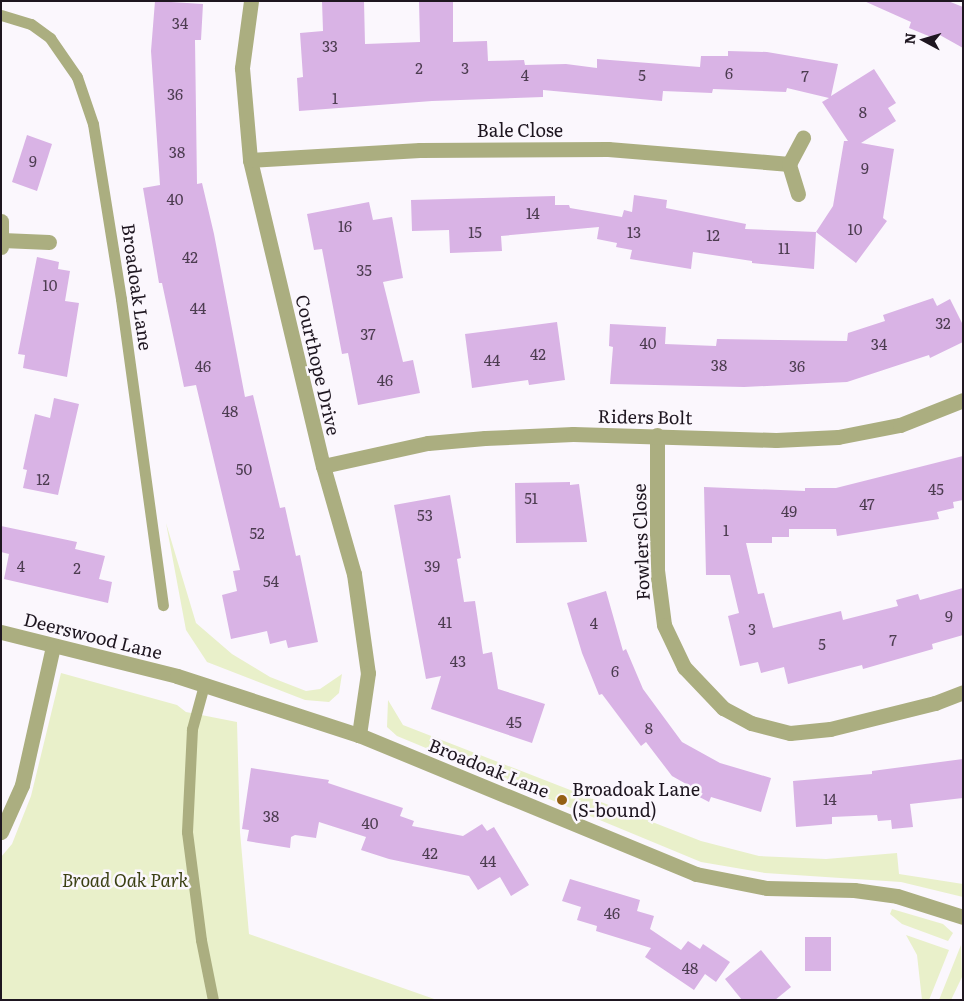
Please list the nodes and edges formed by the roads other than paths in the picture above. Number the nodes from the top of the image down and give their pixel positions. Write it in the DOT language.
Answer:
graph roads {
  1 [pos="251,1"];
  2 [pos="1,15"];
  3 [pos="803,138"];
  4 [pos="250,160"];
  5 [pos="789,164"];
  6 [pos="798,194"];
  7 [pos="1,221"];
  8 [pos="49,242"];
  9 [pos="2,244"];
  10 [pos="963,400"];
  11 [pos="657,435"];
  12 [pos="323,466"];
  13 [pos="162,605"];
  14 [pos="1,632"];
  15 [pos="53,646"];
  16 [pos="176,676"];
  17 [pos="204,685"];
  18 [pos="963,692"];
  19 [pos="359,735"];
  20 [pos="1,832"];
  21 [pos="963,916"];
  22 [pos="213,1000"];
  1 -- 4 [label="street, Courthope Drive"];
  2 -- 13 [label="lane, Broadoak Lane"];
  3 -- 5 [label="street"];
  4 -- 5 [label="street, Bale Close"];
  4 -- 12 [label="street, Courthope Drive"];
  5 -- 6 [label="street"];
  7 -- 9 [label="street"];
  8 -- 9 [label="street"];
  10 -- 11 [label="street, Riders Bolt"];
  11 -- 12 [label="street, Riders Bolt"];
  11 -- 18 [label="street, Fowlers Close"];
  12 -- 19 [label="street, Courthope Drive"];
  14 -- 15 [label="street, Deerswood Lane"];
  15 -- 16 [label="street, Deerswood Lane"];
  15 -- 20 [label="street"];
  16 -- 17 [label="street, Broadoak Lane"];
  17 -- 19 [label="street, Broadoak Lane"];
  17 -- 22 [label="lane"];
  19 -- 21 [label="street, Broadoak Lane"];
}
